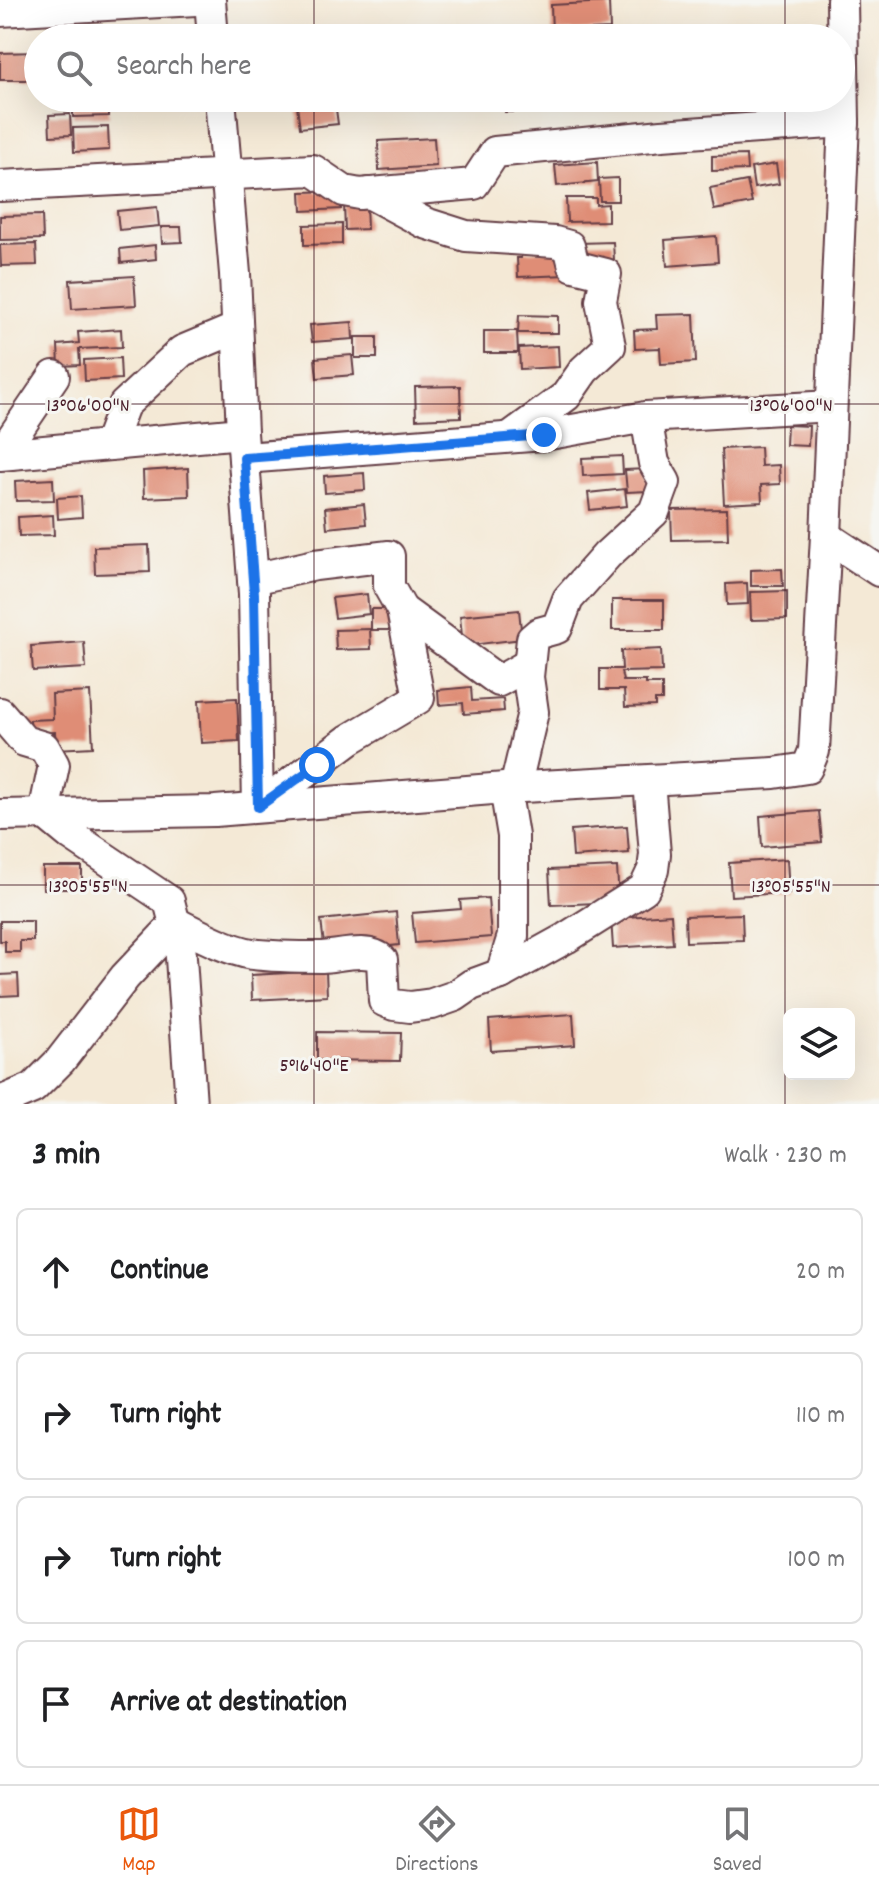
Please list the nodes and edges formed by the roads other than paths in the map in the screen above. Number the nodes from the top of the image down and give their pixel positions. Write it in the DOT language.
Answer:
graph roads {
  1 [pos="196,0"];
  2 [pos="210,0"];
  3 [pos="842,0"];
  4 [pos="45,4"];
  5 [pos="0,11"];
  6 [pos="212,24"];
  7 [pos="842,24"];
  8 [pos="221,112"];
  9 [pos="844,112"];
  10 [pos="844,122"];
  11 [pos="226,173"];
  12 [pos="0,186"];
  13 [pos="369,193"];
  14 [pos="237,328"];
  15 [pos="54,376"];
  16 [pos="831,406"];
  17 [pos="646,417"];
  18 [pos="510,437"];
  19 [pos="109,445"];
  20 [pos="243,446"];
  21 [pos="5,455"];
  22 [pos="826,536"];
  23 [pos="879,571"];
  24 [pos="253,579"];
  25 [pos="402,610"];
  26 [pos="529,664"];
  27 [pos="1,716"];
  28 [pos="649,781"];
  29 [pos="510,788"];
  30 [pos="258,807"];
  31 [pos="44,813"];
  32 [pos="0,815"];
  33 [pos="176,923"];
  34 [pos="501,974"];
  35 [pos="0,1102"];
  36 [pos="191,1104"];
  1 -- 4 [label="street"];
  2 -- 6 [label="street"];
  3 -- 7 [label="street"];
  4 -- 5 [label="street"];
  8 -- 11 [label="street"];
  9 -- 10 [label="street"];
  10 -- 13 [label="street"];
  10 -- 16 [label="street"];
  11 -- 12 [label="street"];
  11 -- 13 [label="street"];
  11 -- 14 [label="street"];
  13 -- 18 [label="street"];
  14 -- 19 [label="street"];
  14 -- 20 [label="street"];
  15 -- 21 [label="street"];
  16 -- 17 [label="street"];
  16 -- 22 [label="street"];
  17 -- 18 [label="street"];
  17 -- 26 [label="street"];
  18 -- 20 [label="street"];
  19 -- 20 [label="street"];
  19 -- 21 [label="street"];
  20 -- 24 [label="street"];
  22 -- 23 [label="street"];
  22 -- 28 [label="street"];
  24 -- 25 [label="street"];
  24 -- 30 [label="street"];
  25 -- 26 [label="street"];
  25 -- 30 [label="street"];
  26 -- 29 [label="street"];
  27 -- 31 [label="street"];
  28 -- 29 [label="street"];
  28 -- 34 [label="street"];
  29 -- 30 [label="street"];
  29 -- 34 [label="street"];
  30 -- 31 [label="street"];
  31 -- 32 [label="street"];
  31 -- 33 [label="street"];
  33 -- 34 [label="street"];
  33 -- 35 [label="street"];
  33 -- 36 [label="street"];
}
